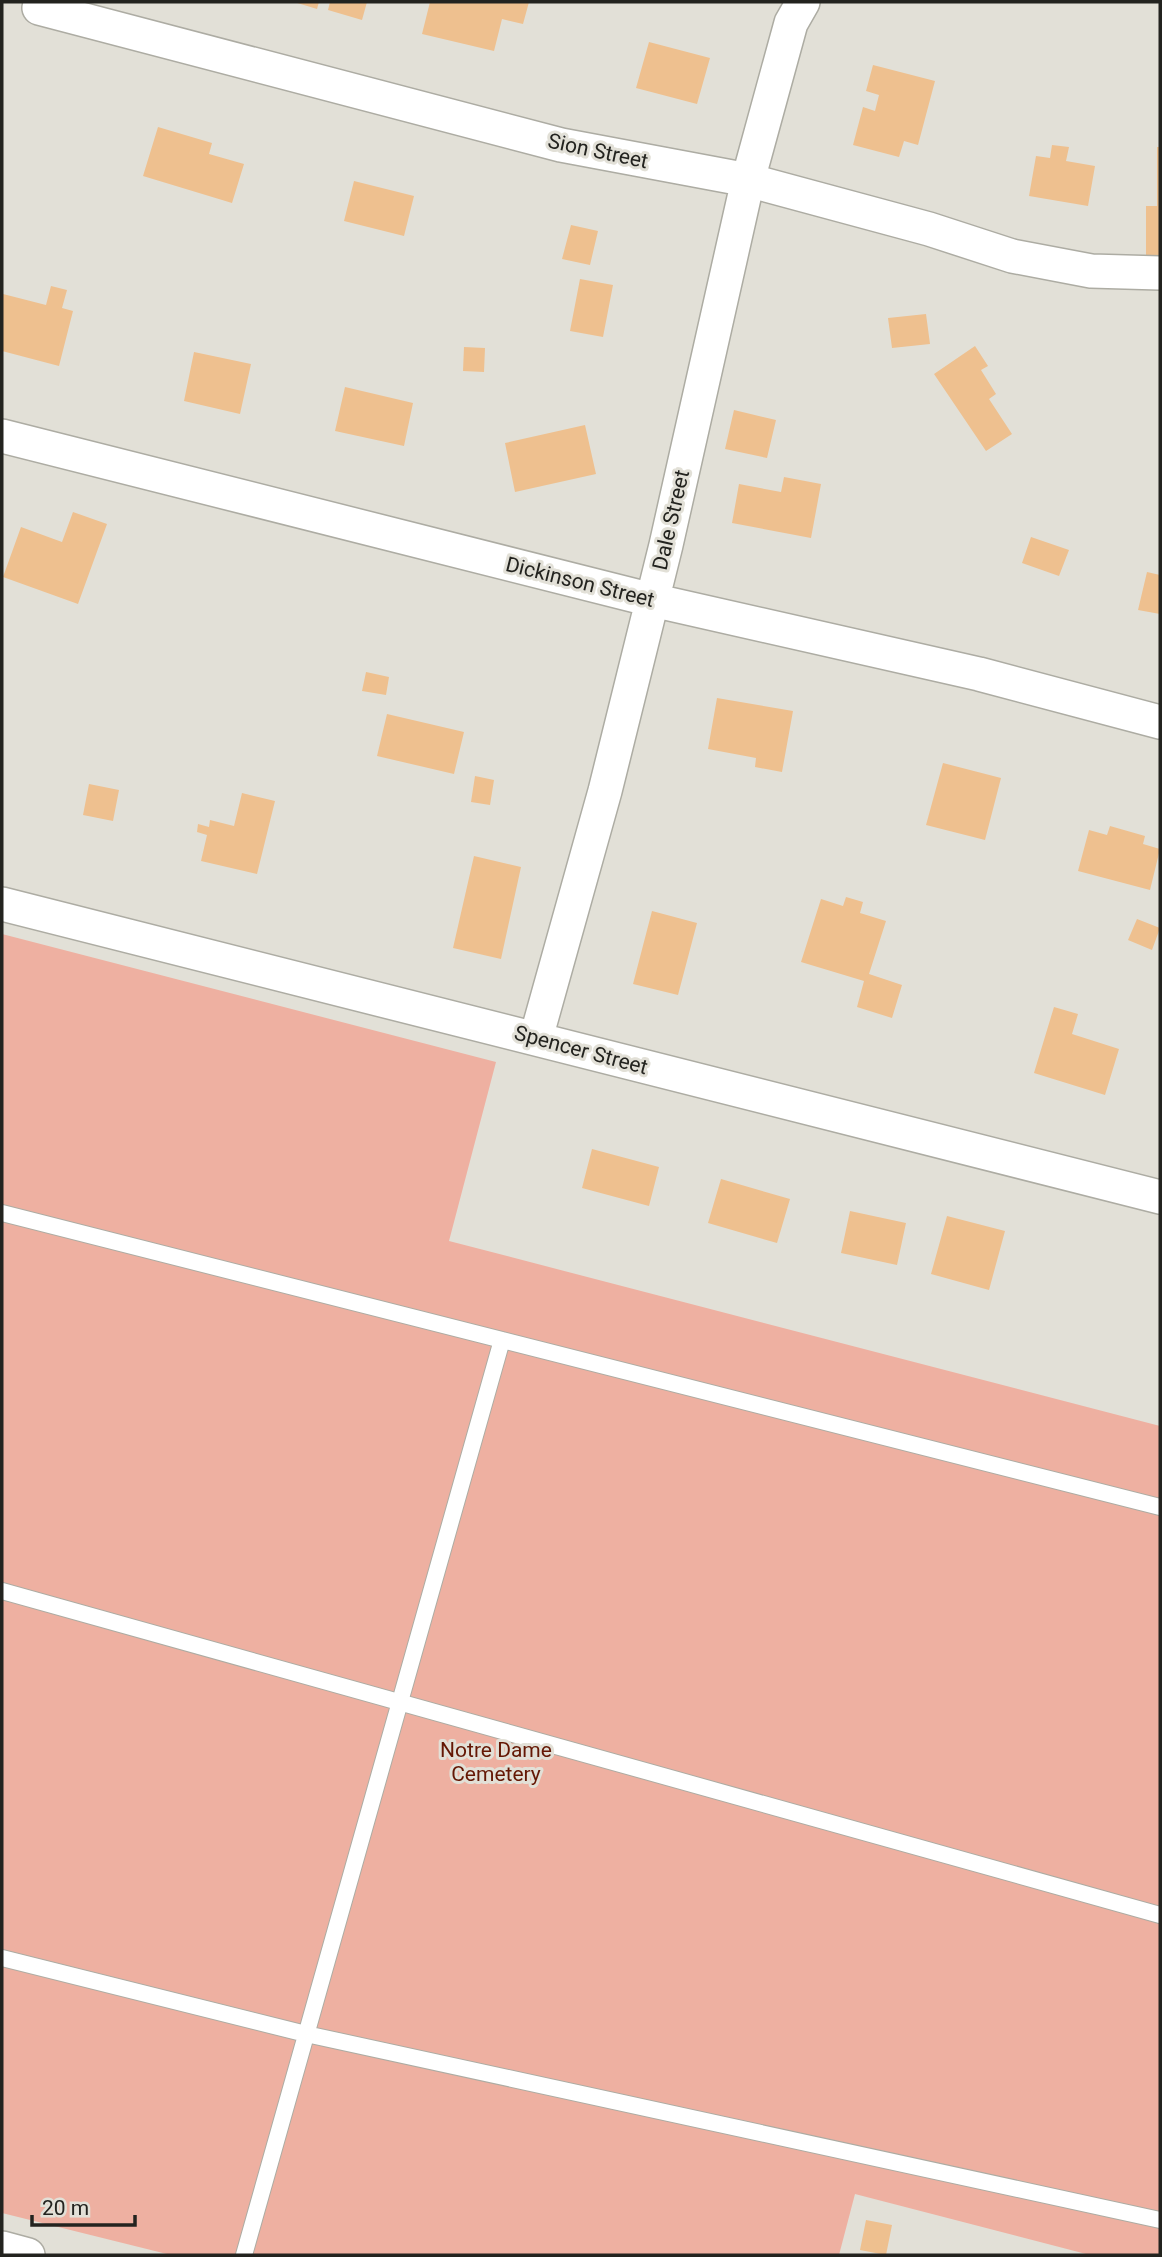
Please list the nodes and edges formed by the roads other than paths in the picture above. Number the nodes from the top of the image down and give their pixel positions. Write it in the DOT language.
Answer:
graph roads {
  1 [pos="803,2"];
  2 [pos="39,8"];
  3 [pos="748,180"];
  4 [pos="1160,274"];
  5 [pos="2,436"];
  6 [pos="652,600"];
  7 [pos="1160,722"];
  8 [pos="2,904"];
  9 [pos="536,1038"];
  10 [pos="1160,1198"];
  11 [pos="2,1213"];
  12 [pos="502,1340"];
  13 [pos="1160,1507"];
  14 [pos="2,1591"];
  15 [pos="400,1702"];
  16 [pos="1160,1915"];
  17 [pos="2,1958"];
  18 [pos="306,2034"];
  19 [pos="1160,2220"];
  20 [pos="2,2248"];
  21 [pos="28,2255"];
  22 [pos="244,2255"];
  1 -- 3 [label="street, Dale Street"];
  2 -- 3 [label="street, Sion Street"];
  3 -- 4 [label="street, Sion Street"];
  3 -- 6 [label="street, Dale Street"];
  5 -- 6 [label="street, Dickinson Street"];
  6 -- 7 [label="street, Dickinson Street"];
  6 -- 9 [label="street, Dale Street"];
  8 -- 9 [label="street, Spencer Street"];
  9 -- 10 [label="street, Spencer Street"];
  11 -- 12 [label="lane"];
  12 -- 13 [label="lane"];
  12 -- 15 [label="lane"];
  14 -- 15 [label="lane"];
  15 -- 16 [label="lane"];
  15 -- 18 [label="lane"];
  17 -- 18 [label="lane"];
  18 -- 19 [label="lane"];
  18 -- 22 [label="lane"];
  20 -- 21 [label="street"];
}
